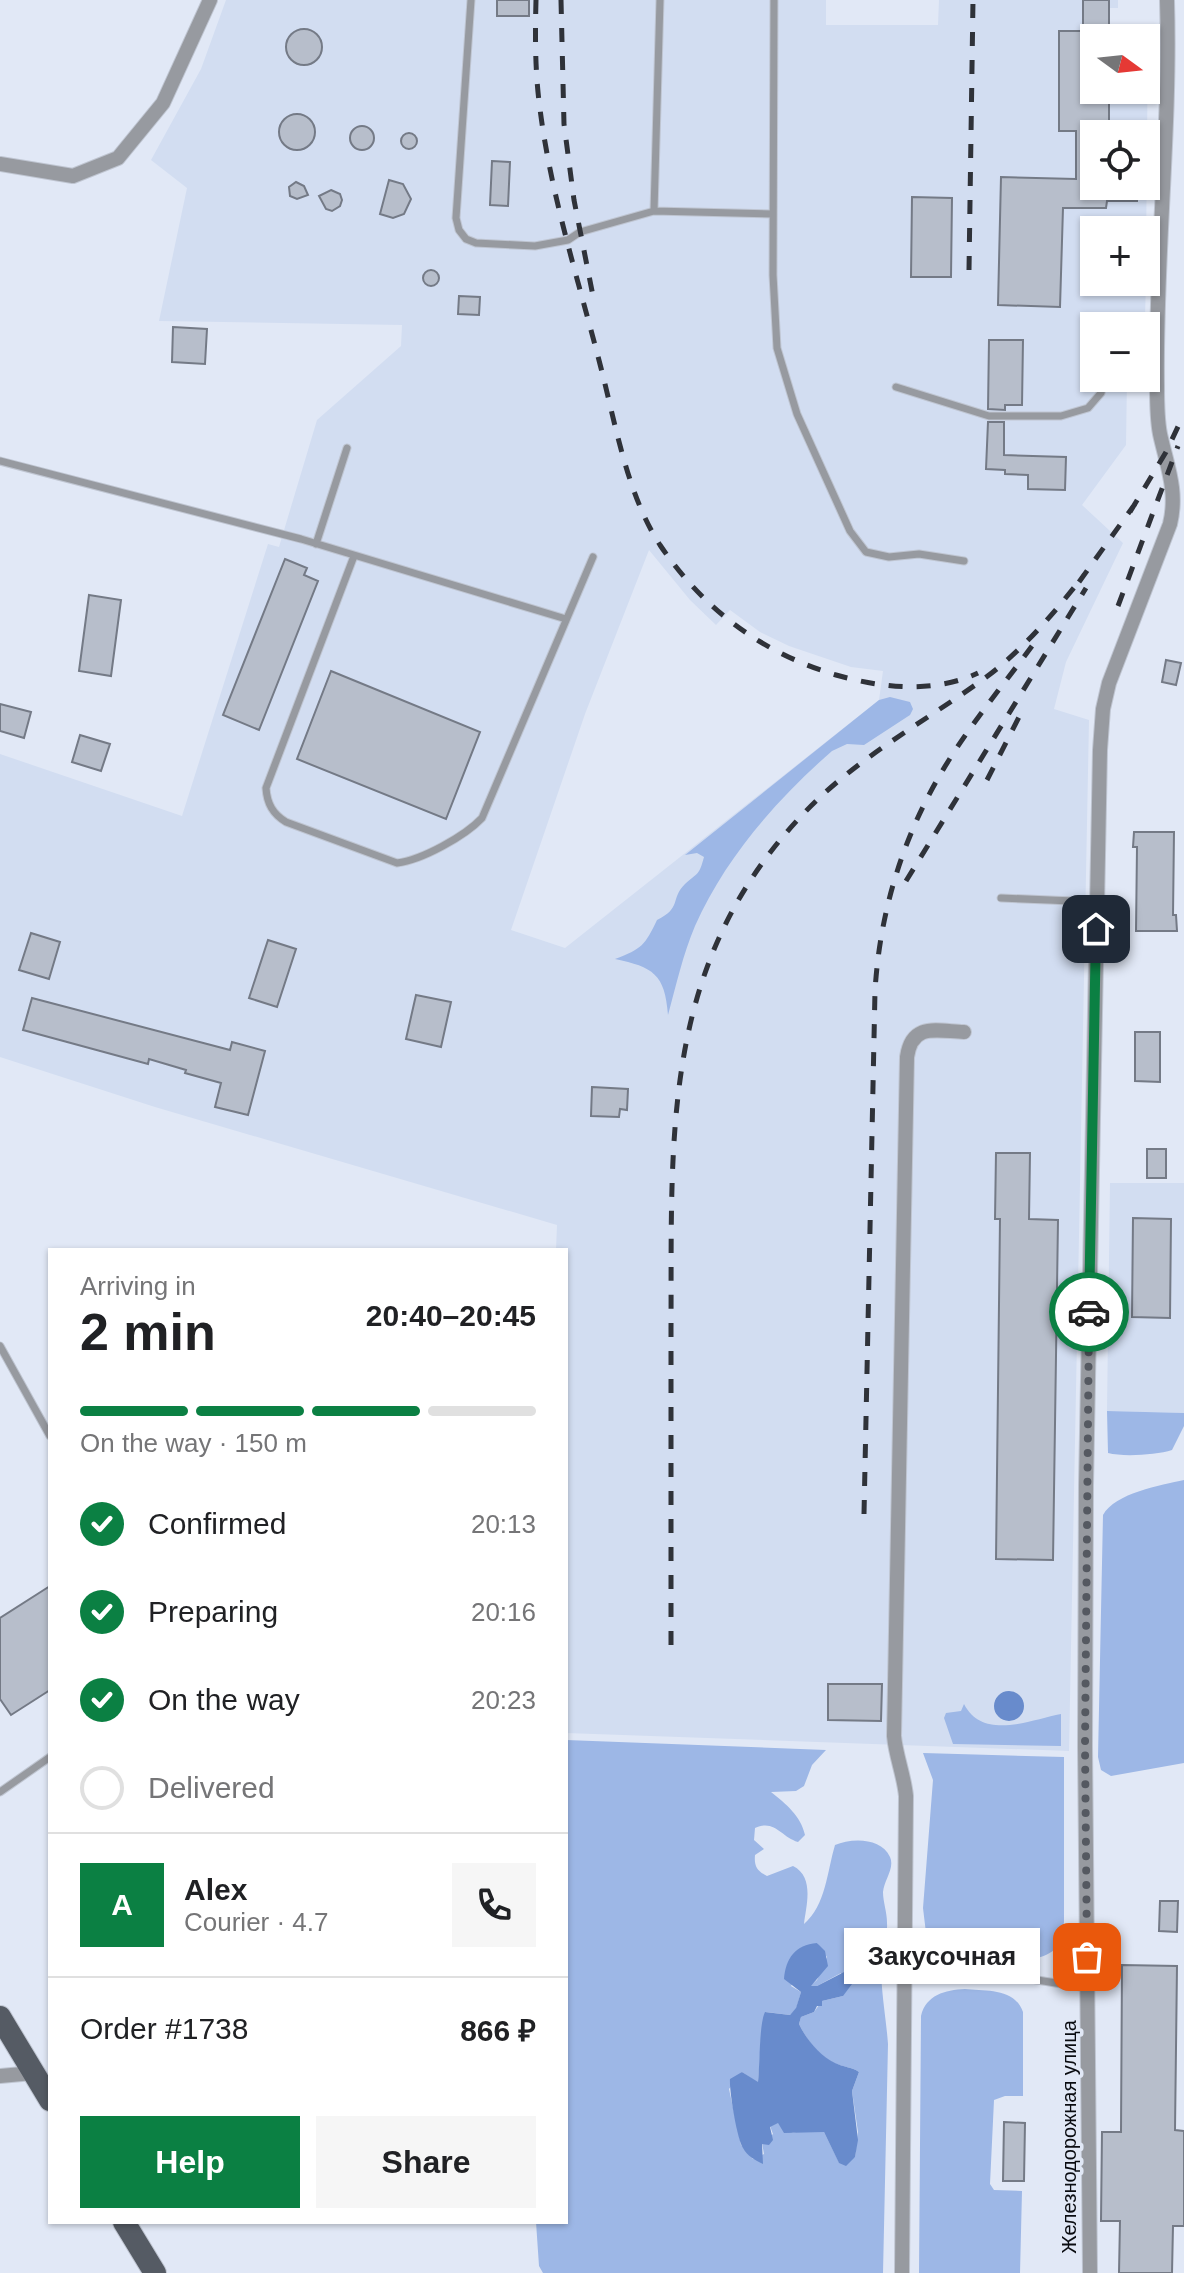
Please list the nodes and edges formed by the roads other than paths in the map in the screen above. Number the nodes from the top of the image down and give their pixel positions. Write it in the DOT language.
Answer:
graph roads {
  1 [pos="210,0"];
  2 [pos="471,0"];
  3 [pos="660,0"];
  4 [pos="774,0"];
  5 [pos="1167,0"];
  6 [pos="0,164"];
  7 [pos="654,211"];
  8 [pos="772,214"];
  9 [pos="1155,312"];
  10 [pos="896,387"];
  11 [pos="1101,392"];
  12 [pos="1155,392"];
  13 [pos="347,448"];
  14 [pos="0,461"];
  15 [pos="316,544"];
  16 [pos="354,556"];
  17 [pos="593,557"];
  18 [pos="964,561"];
  19 [pos="566,619"];
  20 [pos="1001,898"];
  21 [pos="1097,902"];
  22 [pos="964,1032"];
  23 [pos="0,1346"];
  24 [pos="48,1432"];
  25 [pos="48,1758"];
  26 [pos="0,1792"];
  27 [pos="906,1959"];
  28 [pos="1087,1988"];
  29 [pos="0,2017"];
  30 [pos="33,2073"];
  31 [pos="0,2076"];
  32 [pos="48,2097"];
  33 [pos="125,2224"];
  34 [pos="155,2273"];
  35 [pos="902,2273"];
  36 [pos="1090,2273"];
  1 -- 6 [label="street"];
  2 -- 7 [label="lane"];
  3 -- 7 [label="lane"];
  4 -- 8 [label="lane"];
  5 -- 9 [label="street, Железнодорожная улица"];
  7 -- 8 [label="lane"];
  8 -- 18 [label="lane"];
  10 -- 11 [label="lane"];
  12 -- 21 [label="street, Железнодорожная улица"];
  13 -- 15 [label="lane"];
  14 -- 15 [label="lane"];
  15 -- 16 [label="lane"];
  16 -- 19 [label="lane"];
  16 -- 19 [label="lane"];
  17 -- 19 [label="lane"];
  20 -- 21 [label="lane"];
  21 -- 28 [label="street, Железнодорожная улица"];
  22 -- 27 [label="street"];
  23 -- 24 [label="lane"];
  25 -- 26 [label="lane"];
  27 -- 28 [label="lane"];
  27 -- 35 [label="street"];
  28 -- 36 [label="street, Железнодорожная улица"];
  29 -- 30 [label="main road"];
  30 -- 31 [label="street"];
  30 -- 32 [label="main road"];
  33 -- 34 [label="main road"];
}
